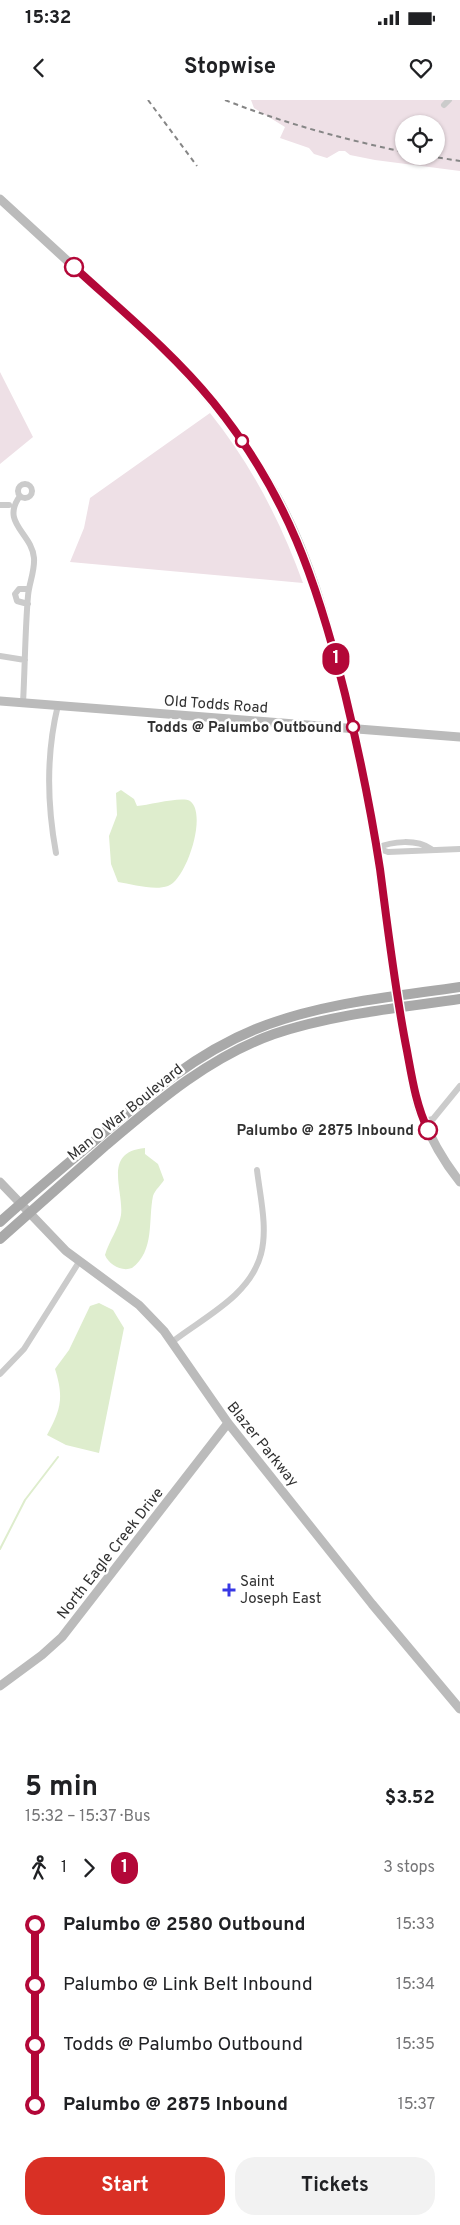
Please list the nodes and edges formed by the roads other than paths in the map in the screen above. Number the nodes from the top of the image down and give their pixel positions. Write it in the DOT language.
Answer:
graph roads {
  1 [pos="0,199"];
  2 [pos="20,496"];
  3 [pos="0,505"];
  4 [pos="9,505"];
  5 [pos="29,589"];
  6 [pos="28,604"];
  7 [pos="0,656"];
  8 [pos="25,660"];
  9 [pos="0,701"];
  10 [pos="23,703"];
  11 [pos="58,705"];
  12 [pos="354,727"];
  13 [pos="460,737"];
  14 [pos="377,848"];
  15 [pos="460,848"];
  16 [pos="56,853"];
  17 [pos="460,987"];
  18 [pos="397,997"];
  19 [pos="460,999"];
  20 [pos="399,1008"];
  21 [pos="460,1086"];
  22 [pos="424,1121"];
  23 [pos="257,1170"];
  24 [pos="0,1182"];
  25 [pos="460,1182"];
  26 [pos="21,1204"];
  27 [pos="30,1212"];
  28 [pos="0,1222"];
  29 [pos="0,1239"];
  30 [pos="79,1262"];
  31 [pos="172,1342"];
  32 [pos="0,1374"];
  33 [pos="228,1423"];
  34 [pos="0,1686"];
  35 [pos="460,1709"];
  1 -- 12 [label="street"];
  2 -- 4 [label="street"];
  3 -- 4 [label="street"];
  4 -- 5 [label="street"];
  5 -- 6 [label="street"];
  5 -- 6 [label="street"];
  6 -- 8 [label="street"];
  7 -- 8 [label="street"];
  8 -- 10 [label="street"];
  9 -- 10 [label="street, Old Todds Road"];
  10 -- 11 [label="street, Old Todds Road"];
  11 -- 12 [label="street, Old Todds Road"];
  11 -- 16 [label="street"];
  12 -- 13 [label="street, Old Todds Road"];
  12 -- 14 [label="street"];
  14 -- 15 [label="street"];
  14 -- 18 [label="street"];
  17 -- 18 [label="main road, Man O War Boulevard"];
  18 -- 20 [label="street"];
  18 -- 26 [label="main road, Man O War Boulevard"];
  19 -- 20 [label="main road, Man O War Boulevard"];
  20 -- 22 [label="street"];
  20 -- 27 [label="main road, Man O War Boulevard"];
  21 -- 22 [label="street"];
  22 -- 25 [label="street"];
  23 -- 31 [label="street"];
  24 -- 26 [label="street, Blazer Parkway"];
  26 -- 27 [label="street, Blazer Parkway"];
  26 -- 28 [label="main road, Man O War Boulevard"];
  27 -- 29 [label="main road, Man O War Boulevard"];
  27 -- 30 [label="street, Blazer Parkway"];
  30 -- 31 [label="street, Blazer Parkway"];
  30 -- 32 [label="street"];
  31 -- 33 [label="street, Blazer Parkway"];
  33 -- 34 [label="street, North Eagle Creek Drive"];
  33 -- 35 [label="street, Blazer Parkway"];
}
